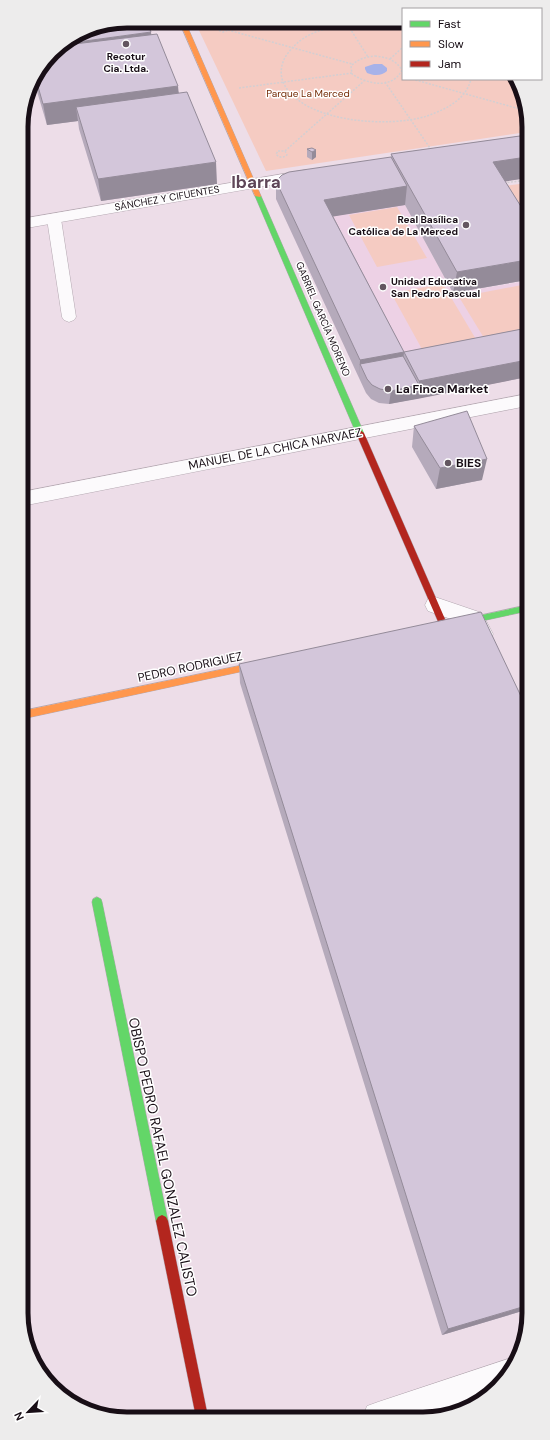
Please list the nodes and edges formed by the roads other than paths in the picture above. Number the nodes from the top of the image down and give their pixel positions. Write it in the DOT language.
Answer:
graph roads {
  1 [pos="185,28"];
  2 [pos="321,172"];
  3 [pos="252,183"];
  4 [pos="54,219"];
  5 [pos="28,223"];
  6 [pos="69,317"];
  7 [pos="522,401"];
  8 [pos="360,433"];
  9 [pos="28,498"];
  10 [pos="435,605"];
  11 [pos="522,609"];
  12 [pos="475,619"];
  13 [pos="493,652"];
  14 [pos="280,661"];
  15 [pos="28,715"];
  16 [pos="97,902"];
  17 [pos="497,1378"];
  18 [pos="201,1412"];
  19 [pos="393,1412"];
  1 -- 3 [label="street, GABRIEL GARCÍA MORENO"];
  2 -- 3 [label="street, SÁNCHEZ Y CIFUENTES"];
  3 -- 4 [label="street, SÁNCHEZ Y CIFUENTES"];
  3 -- 8 [label="street, GABRIEL GARCÍA MORENO"];
  4 -- 5 [label="street, SÁNCHEZ Y CIFUENTES"];
  4 -- 6 [label="lane"];
  7 -- 8 [label="street, MANUEL DE LA CHICA NARVAEZ"];
  8 -- 9 [label="street, MANUEL DE LA CHICA NARVAEZ"];
  8 -- 10 [label="street, GABRIEL GARCÍA MORENO"];
  10 -- 12 [label="street"];
  10 -- 12 [label="street, GABRIEL GARCÍA MORENO"];
  11 -- 12 [label="street"];
  12 -- 13 [label="street"];
  14 -- 15 [label="street, PEDRO RODRIGUEZ"];
  16 -- 18 [label="street, OBISPO PEDRO RAFAEL GONZALEZ CALISTO"];
  17 -- 19 [label="street"];
}
